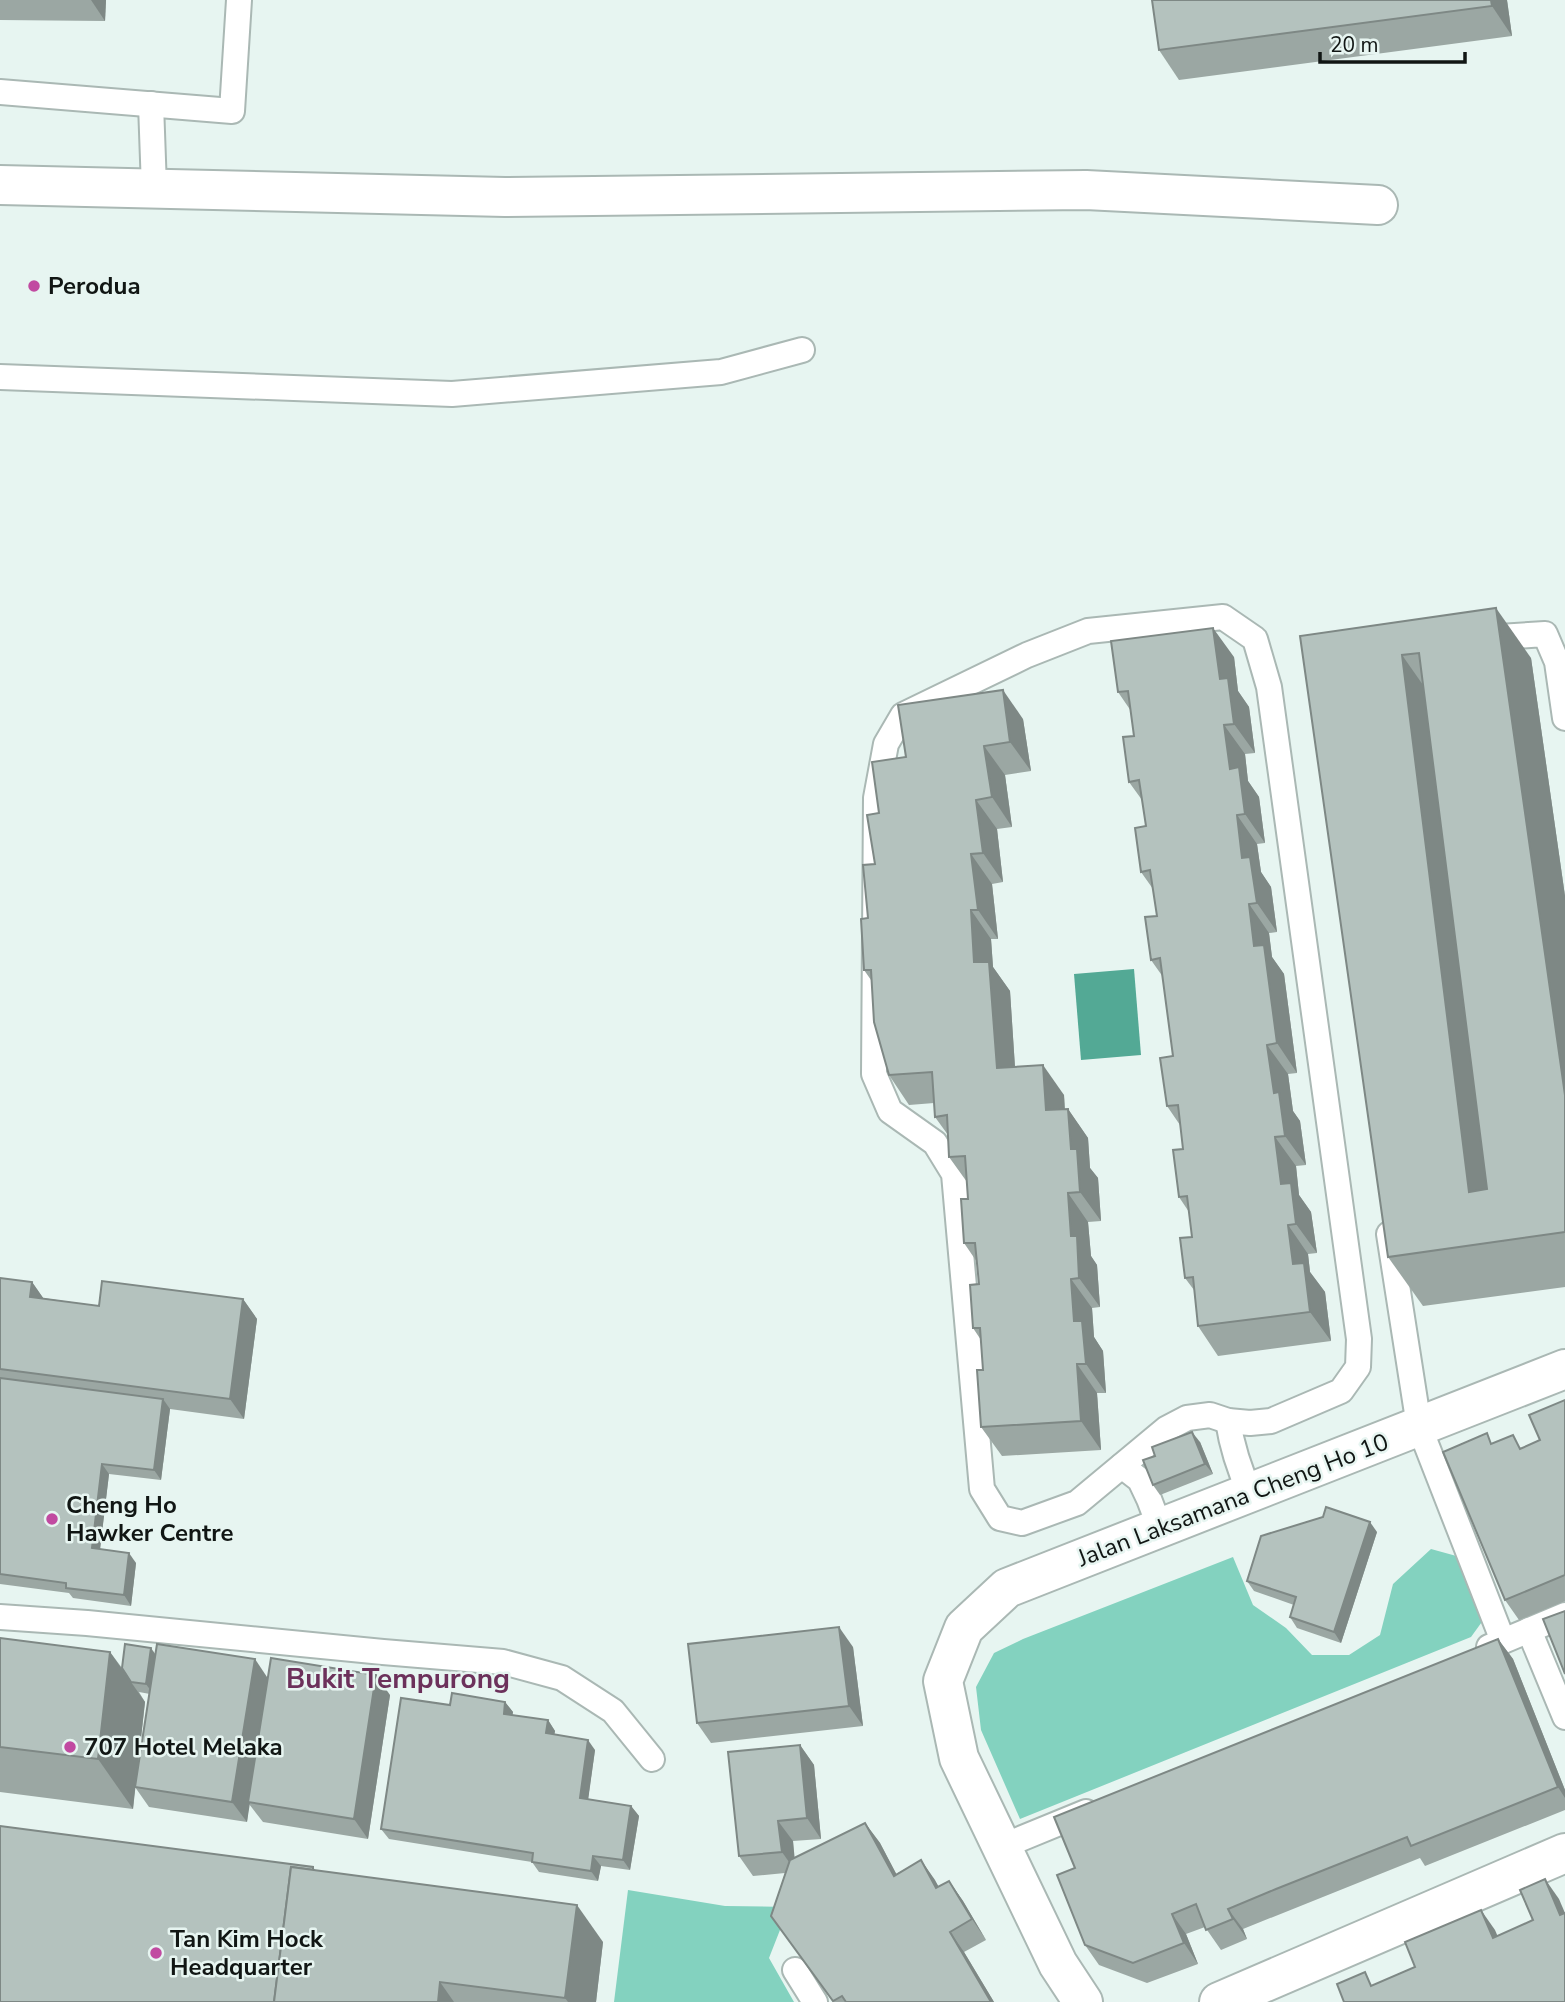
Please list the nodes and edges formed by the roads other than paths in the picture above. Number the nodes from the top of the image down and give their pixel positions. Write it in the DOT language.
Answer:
graph roads {
  1 [pos="239,0"];
  2 [pos="0,92"];
  3 [pos="151,104"];
  4 [pos="0,185"];
  5 [pos="154,188"];
  6 [pos="1378,205"];
  7 [pos="802,350"];
  8 [pos="0,377"];
  9 [pos="1462,640"];
  10 [pos="1565,719"];
  11 [pos="1385,1207"];
  12 [pos="1565,1369"];
  13 [pos="1228,1421"];
  14 [pos="1419,1426"];
  15 [pos="1122,1466"];
  16 [pos="1250,1493"];
  17 [pos="1160,1528"];
  18 [pos="1565,1615"];
  19 [pos="0,1617"];
  20 [pos="1529,1630"];
  21 [pos="1503,1641"];
  22 [pos="1466,1656"];
  23 [pos="1565,1717"];
  24 [pos="652,1759"];
  25 [pos="1101,1806"];
  26 [pos="1003,1846"];
  27 [pos="1565,1853"];
  28 [pos="796,1970"];
  29 [pos="815,2002"];
  30 [pos="1083,2002"];
  31 [pos="1219,2002"];
  1 -- 3 [label="lane"];
  2 -- 3 [label="lane"];
  3 -- 5 [label="lane"];
  4 -- 5 [label="street"];
  5 -- 6 [label="street"];
  7 -- 8 [label="lane"];
  9 -- 10 [label="lane"];
  11 -- 14 [label="lane"];
  12 -- 14 [label="street, Jalan Laksamana Cheng Ho 10"];
  13 -- 15 [label="lane"];
  13 -- 15 [label="lane"];
  13 -- 16 [label="lane"];
  14 -- 16 [label="street, Jalan Laksamana Cheng Ho 10"];
  14 -- 21 [label="lane"];
  15 -- 17 [label="lane"];
  16 -- 17 [label="street, Jalan Laksamana Cheng Ho 10"];
  17 -- 26 [label="street, Jalan Laksamana Cheng Ho 10"];
  18 -- 20 [label="lane"];
  19 -- 24 [label="lane"];
  20 -- 21 [label="lane"];
  20 -- 23 [label="lane"];
  21 -- 22 [label="lane"];
  25 -- 26 [label="lane"];
  26 -- 30 [label="street"];
  27 -- 31 [label="street"];
  28 -- 29 [label="lane"];
}
